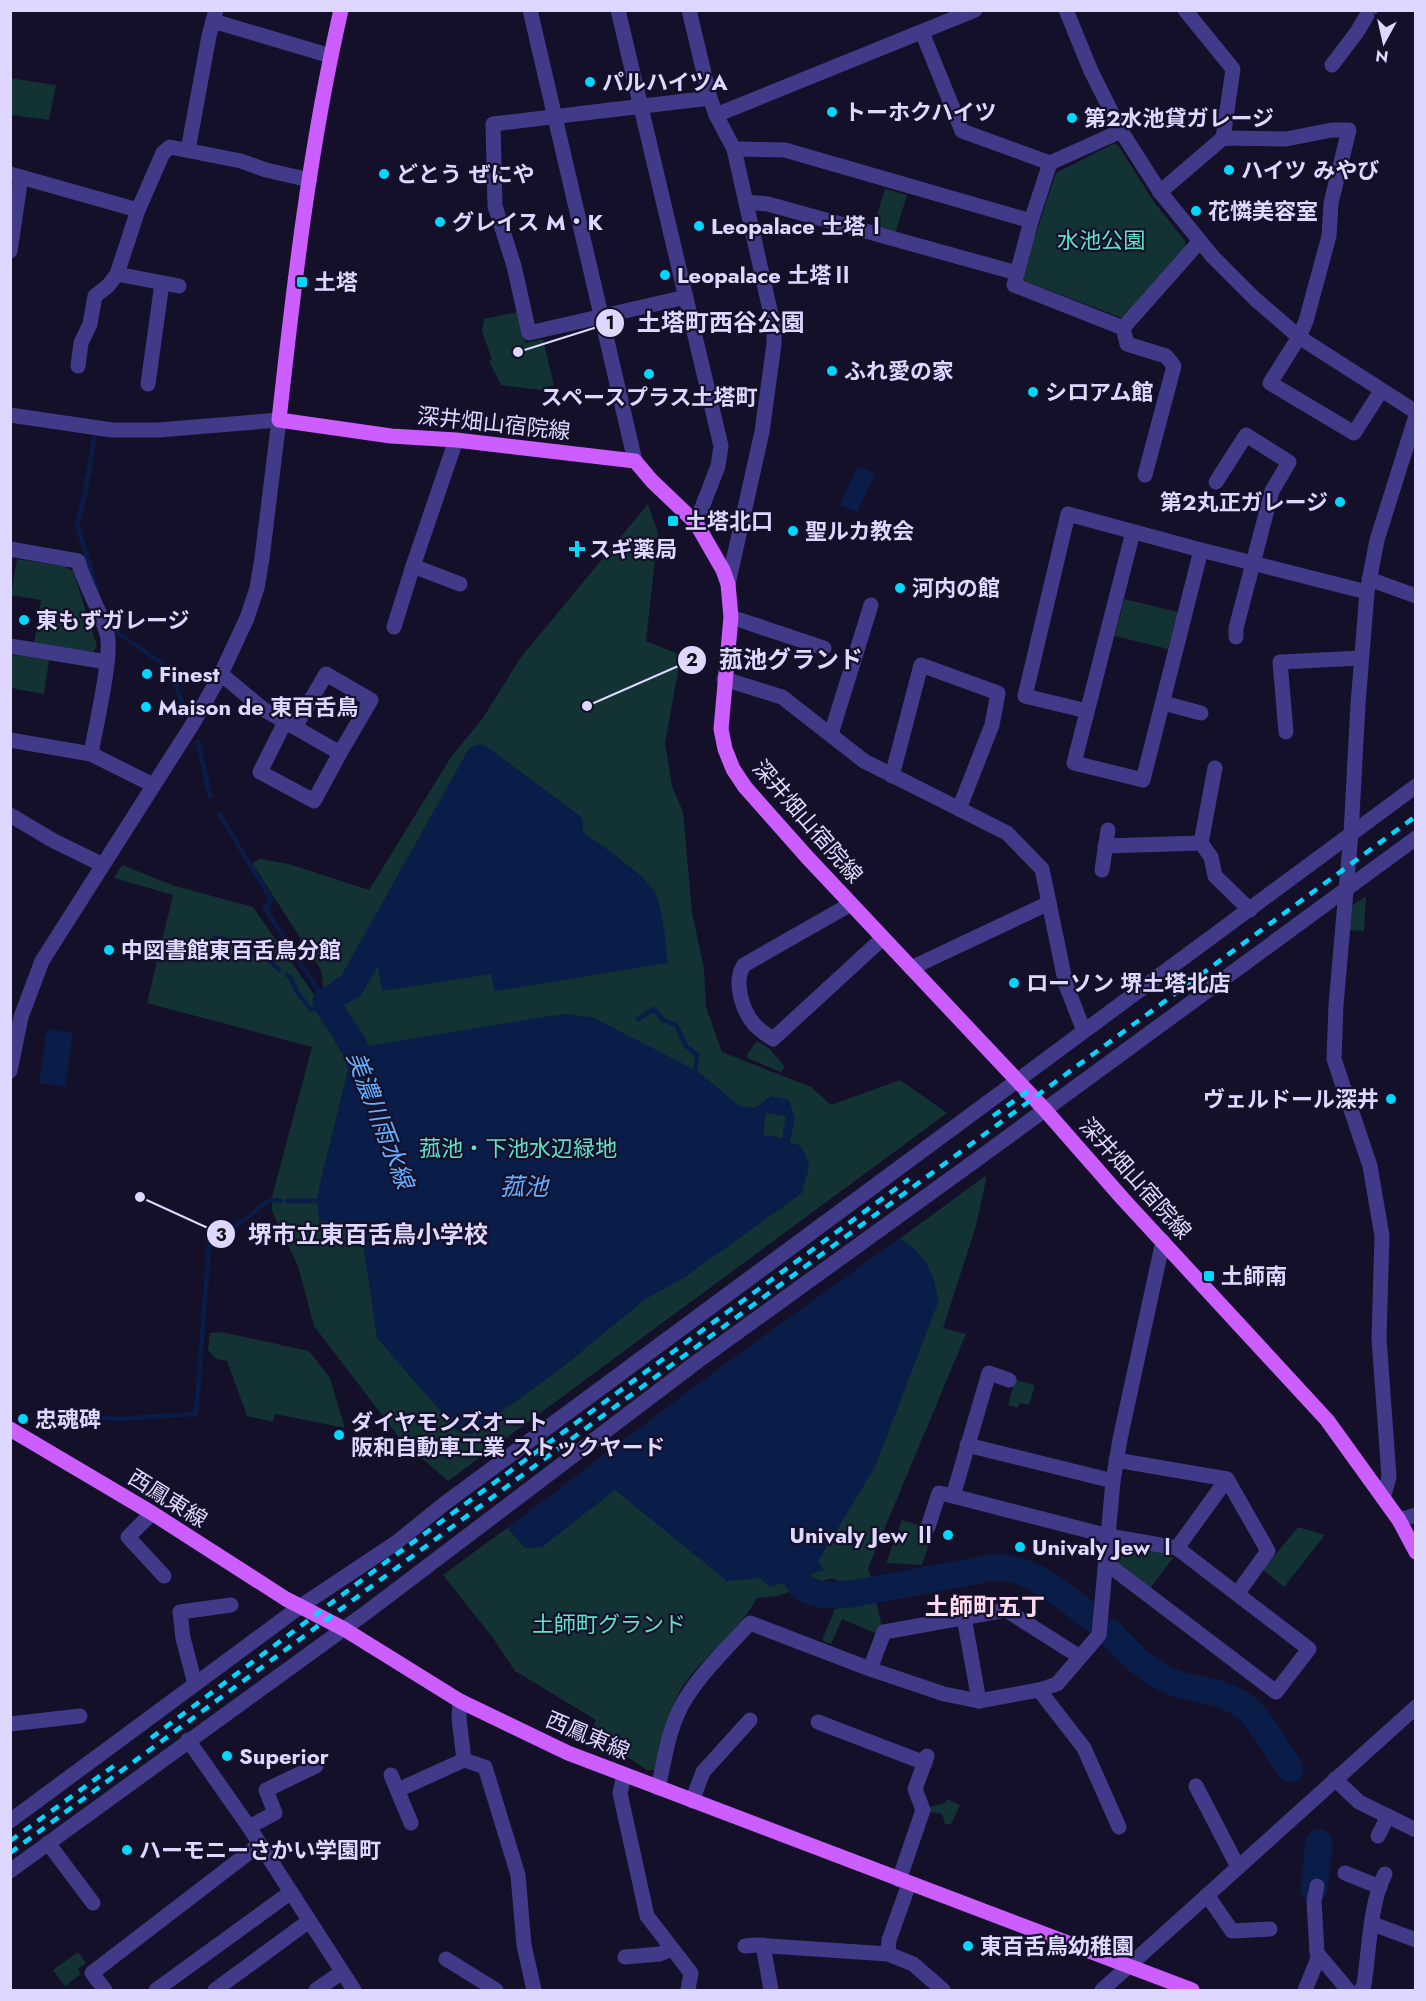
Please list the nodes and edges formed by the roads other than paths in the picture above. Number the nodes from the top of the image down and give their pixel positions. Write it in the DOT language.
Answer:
graph roads {
  1 [pos="341,10"];
  2 [pos="530,10"];
  3 [pos="618,10"];
  4 [pos="689,10"];
  5 [pos="975,10"];
  6 [pos="1066,10"];
  7 [pos="1185,10"];
  8 [pos="1370,10"];
  9 [pos="214,16"];
  10 [pos="922,32"];
  11 [pos="331,56"];
  12 [pos="1332,65"];
  13 [pos="710,98"];
  14 [pos="641,108"];
  15 [pos="716,115"];
  16 [pos="555,117"];
  17 [pos="1120,131"];
  18 [pos="1223,138"];
  19 [pos="734,149"];
  20 [pos="188,150"];
  21 [pos="1050,164"];
  22 [pos="16,176"];
  23 [pos="310,180"];
  24 [pos="1160,192"];
  25 [pos="746,202"];
  26 [pos="138,210"];
  27 [pos="1031,221"];
  28 [pos="1200,241"];
  29 [pos="10,251"];
  30 [pos="1017,273"];
  31 [pos="117,274"];
  32 [pos="162,283"];
  33 [pos="179,286"];
  34 [pos="686,297"];
  35 [pos="603,317"];
  36 [pos="1123,328"];
  37 [pos="1299,337"];
  38 [pos="78,366"];
  39 [pos="148,384"];
  40 [pos="1381,391"];
  41 [pos="1416,412"];
  42 [pos="10,415"];
  43 [pos="1416,416"];
  44 [pos="279,420"];
  45 [pos="456,440"];
  46 [pos="635,461"];
  47 [pos="1145,475"];
  48 [pos="1216,482"];
  49 [pos="696,523"];
  50 [pos="1133,532"];
  51 [pos="10,549"];
  52 [pos="1201,550"];
  53 [pos="1253,563"];
  54 [pos="413,566"];
  55 [pos="460,584"];
  56 [pos="728,584"];
  57 [pos="1368,586"];
  58 [pos="1416,596"];
  59 [pos="871,605"];
  60 [pos="731,617"];
  61 [pos="394,627"];
  62 [pos="1236,637"];
  63 [pos="10,646"];
  64 [pos="824,648"];
  65 [pos="1361,658"];
  66 [pos="107,662"];
  67 [pos="221,674"];
  68 [pos="724,680"];
  69 [pos="1163,703"];
  70 [pos="1087,711"];
  71 [pos="1201,713"];
  72 [pos="290,724"];
  73 [pos="1286,732"];
  74 [pos="831,734"];
  75 [pos="10,740"];
  76 [pos="340,753"];
  77 [pos="91,754"];
  78 [pos="1215,768"];
  79 [pos="892,776"];
  80 [pos="153,785"];
  81 [pos="1416,786"];
  82 [pos="959,809"];
  83 [pos="10,815"];
  84 [pos="1108,830"];
  85 [pos="1351,834"];
  86 [pos="1416,838"];
  87 [pos="1201,843"];
  88 [pos="1106,846"];
  89 [pos="103,865"];
  90 [pos="1102,870"];
  91 [pos="1345,891"];
  92 [pos="1049,903"];
  93 [pos="851,904"];
  94 [pos="1250,910"];
  95 [pos="883,938"];
  96 [pos="911,968"];
  97 [pos="1084,1031"];
  98 [pos="13,1037"];
  99 [pos="11,1068"];
  100 [pos="1017,1080"];
  101 [pos="1045,1110"];
  102 [pos="1163,1241"];
  103 [pos="1009,1380"];
  104 [pos="10,1429"];
  105 [pos="968,1445"];
  106 [pos="1116,1460"];
  107 [pos="1227,1479"];
  108 [pos="1113,1481"];
  109 [pos="953,1496"];
  110 [pos="1383,1498"];
  111 [pos="152,1513"];
  112 [pos="1416,1515"];
  113 [pos="1398,1520"];
  114 [pos="928,1527"];
  115 [pos="1109,1536"];
  116 [pos="1177,1548"];
  117 [pos="1416,1552"];
  118 [pos="1106,1563"];
  119 [pos="164,1576"];
  120 [pos="1238,1594"];
  121 [pos="231,1605"];
  122 [pos="301,1606"];
  123 [pos="964,1617"];
  124 [pos="344,1629"];
  125 [pos="1080,1657"];
  126 [pos="870,1669"];
  127 [pos="195,1684"];
  128 [pos="1039,1690"];
  129 [pos="460,1701"];
  130 [pos="979,1701"];
  131 [pos="1416,1707"];
  132 [pos="80,1716"];
  133 [pos="750,1720"];
  134 [pos="818,1722"];
  135 [pos="10,1724"];
  136 [pos="188,1740"];
  137 [pos="464,1760"];
  138 [pos="316,1766"];
  139 [pos="391,1775"];
  140 [pos="624,1775"];
  141 [pos="1335,1779"];
  142 [pos="1196,1786"];
  143 [pos="658,1788"];
  144 [pos="398,1790"];
  145 [pos="692,1801"];
  146 [pos="1388,1816"];
  147 [pos="10,1821"];
  148 [pos="411,1823"];
  149 [pos="249,1827"];
  150 [pos="1119,1827"];
  151 [pos="1416,1830"];
  152 [pos="1378,1836"];
  153 [pos="48,1843"];
  154 [pos="260,1844"];
  155 [pos="1238,1867"];
  156 [pos="10,1871"];
  157 [pos="1345,1873"];
  158 [pos="904,1882"];
  159 [pos="1317,1886"];
  160 [pos="291,1892"];
  161 [pos="1207,1895"];
  162 [pos="93,1903"];
  163 [pos="309,1921"];
  164 [pos="1373,1924"];
  165 [pos="1270,1929"];
  166 [pos="1416,1940"];
  167 [pos="763,1945"];
  168 [pos="745,1946"];
  169 [pos="671,1948"];
  170 [pos="888,1954"];
  171 [pos="1319,1956"];
  172 [pos="625,1957"];
  173 [pos="446,1959"];
  174 [pos="1128,1967"];
  175 [pos="342,1972"];
  176 [pos="105,1990"];
  177 [pos="156,1990"];
  178 [pos="215,1990"];
  179 [pos="316,1990"];
  180 [pos="354,1990"];
  181 [pos="496,1990"];
  182 [pos="534,1990"];
  183 [pos="688,1990"];
  184 [pos="771,1990"];
  185 [pos="943,1990"];
  186 [pos="1102,1990"];
  187 [pos="1192,1990"];
  188 [pos="1305,1990"];
  189 [pos="1348,1990"];
  190 [pos="1361,1990"];
  1 -- 11 [label="main road"];
  2 -- 16 [label="street"];
  3 -- 14 [label="street"];
  4 -- 13 [label="street"];
  5 -- 10 [label="street"];
  6 -- 17 [label="street"];
  7 -- 18 [label="street"];
  8 -- 12 [label="street"];
  9 -- 11 [label="street"];
  9 -- 20 [label="street"];
  10 -- 15 [label="street"];
  10 -- 21 [label="street"];
  11 -- 23 [label="main road"];
  13 -- 14 [label="street"];
  13 -- 15 [label="street"];
  14 -- 16 [label="street"];
  14 -- 34 [label="street"];
  15 -- 19 [label="street"];
  16 -- 35 [label="street"];
  16 -- 35 [label="street"];
  17 -- 21 [label="street"];
  17 -- 24 [label="street"];
  18 -- 24 [label="street"];
  18 -- 37 [label="street"];
  19 -- 25 [label="street"];
  19 -- 27 [label="street"];
  20 -- 23 [label="street"];
  20 -- 26 [label="street"];
  21 -- 27 [label="street"];
  22 -- 26 [label="street"];
  22 -- 29 [label="street"];
  23 -- 44 [label="main road"];
  24 -- 28 [label="street"];
  25 -- 30 [label="street"];
  25 -- 56 [label="street"];
  26 -- 31 [label="street"];
  27 -- 30 [label="street"];
  28 -- 36 [label="street"];
  28 -- 37 [label="street"];
  30 -- 36 [label="street"];
  31 -- 32 [label="street"];
  31 -- 38 [label="street"];
  32 -- 33 [label="street"];
  32 -- 39 [label="street"];
  34 -- 35 [label="street"];
  34 -- 49 [label="street"];
  35 -- 46 [label="street"];
  36 -- 47 [label="street"];
  37 -- 40 [label="street"];
  37 -- 40 [label="street"];
  40 -- 41 [label="street"];
  42 -- 44 [label="street"];
  43 -- 57 [label="street"];
  44 -- 45 [label="main road, 深井畑山宿院線"];
  44 -- 67 [label="street"];
  45 -- 46 [label="main road, 深井畑山宿院線"];
  45 -- 54 [label="street"];
  46 -- 49 [label="main road, 深井畑山宿院線"];
  48 -- 53 [label="street"];
  49 -- 56 [label="main road, 深井畑山宿院線"];
  50 -- 52 [label="street"];
  50 -- 70 [label="street"];
  50 -- 70 [label="street"];
  51 -- 66 [label="street"];
  52 -- 53 [label="street"];
  52 -- 69 [label="street"];
  53 -- 57 [label="street"];
  53 -- 62 [label="street"];
  54 -- 55 [label="street"];
  54 -- 61 [label="street"];
  56 -- 60 [label="main road, 深井畑山宿院線"];
  57 -- 58 [label="street"];
  57 -- 65 [label="street"];
  59 -- 74 [label="street"];
  60 -- 64 [label="street"];
  60 -- 68 [label="main road, 深井畑山宿院線"];
  63 -- 66 [label="street"];
  65 -- 73 [label="street"];
  65 -- 85 [label="street"];
  66 -- 77 [label="street"];
  67 -- 72 [label="street"];
  67 -- 80 [label="street"];
  68 -- 74 [label="street"];
  68 -- 93 [label="main road, 深井畑山宿院線"];
  69 -- 70 [label="street"];
  69 -- 71 [label="street"];
  72 -- 76 [label="street"];
  72 -- 76 [label="street"];
  72 -- 76 [label="street"];
  74 -- 79 [label="street"];
  75 -- 77 [label="street"];
  77 -- 80 [label="street"];
  78 -- 87 [label="street"];
  79 -- 82 [label="street"];
  79 -- 82 [label="street"];
  80 -- 89 [label="street"];
  81 -- 85 [label="street"];
  82 -- 92 [label="street"];
  83 -- 89 [label="street"];
  84 -- 88 [label="street"];
  85 -- 91 [label="street"];
  85 -- 94 [label="street"];
  86 -- 91 [label="street"];
  87 -- 88 [label="street"];
  87 -- 94 [label="street"];
  88 -- 90 [label="street"];
  89 -- 98 [label="street"];
  91 -- 101 [label="street"];
  91 -- 110 [label="street"];
  92 -- 96 [label="street"];
  92 -- 97 [label="street"];
  93 -- 95 [label="main road, 深井畑山宿院線"];
  93 -- 95 [label="street"];
  94 -- 97 [label="street"];
  95 -- 96 [label="main road, 深井畑山宿院線"];
  96 -- 100 [label="main road, 深井畑山宿院線"];
  97 -- 100 [label="street"];
  98 -- 99 [label="street"];
  100 -- 101 [label="main road, 深井畑山宿院線"];
  100 -- 122 [label="street"];
  101 -- 102 [label="main road, 深井畑山宿院線"];
  101 -- 124 [label="street"];
  102 -- 106 [label="street"];
  102 -- 110 [label="main road, 深井畑山宿院線"];
  103 -- 105 [label="street"];
  104 -- 111 [label="main road, 西鳳東線"];
  105 -- 108 [label="street"];
  105 -- 109 [label="street"];
  106 -- 107 [label="street"];
  106 -- 108 [label="street"];
  107 -- 116 [label="street"];
  107 -- 120 [label="street"];
  108 -- 115 [label="street"];
  109 -- 114 [label="street"];
  109 -- 115 [label="street"];
  110 -- 113 [label="main road, 深井畑山宿院線"];
  111 -- 119 [label="street"];
  111 -- 122 [label="main road, 西鳳東線"];
  112 -- 113 [label="street"];
  113 -- 117 [label="main road, 深井畑山宿院線"];
  115 -- 116 [label="street"];
  115 -- 118 [label="street"];
  116 -- 120 [label="street"];
  118 -- 120 [label="street"];
  118 -- 125 [label="street"];
  121 -- 127 [label="street"];
  122 -- 124 [label="main road, 西鳳東線"];
  122 -- 127 [label="street"];
  123 -- 125 [label="street"];
  123 -- 126 [label="street"];
  123 -- 130 [label="street"];
  124 -- 129 [label="main road, 西鳳東線"];
  124 -- 136 [label="street"];
  125 -- 128 [label="street"];
  126 -- 130 [label="street"];
  126 -- 143 [label="street"];
  127 -- 147 [label="street"];
  128 -- 130 [label="street"];
  128 -- 150 [label="street"];
  129 -- 137 [label="street"];
  129 -- 140 [label="main road, 西鳳東線"];
  131 -- 141 [label="street"];
  132 -- 135 [label="street"];
  133 -- 145 [label="street"];
  134 -- 158 [label="street"];
  136 -- 149 [label="street"];
  136 -- 153 [label="street"];
  137 -- 144 [label="street"];
  137 -- 182 [label="street"];
  138 -- 149 [label="street"];
  139 -- 144 [label="street"];
  140 -- 143 [label="main road, 西鳳東線"];
  140 -- 169 [label="street"];
  141 -- 146 [label="street"];
  141 -- 155 [label="street"];
  142 -- 155 [label="street"];
  143 -- 145 [label="main road, 西鳳東線"];
  144 -- 148 [label="street"];
  145 -- 158 [label="main road, 西鳳東線"];
  146 -- 151 [label="street"];
  146 -- 152 [label="street"];
  149 -- 154 [label="street"];
  153 -- 156 [label="street"];
  153 -- 162 [label="street"];
  154 -- 160 [label="street"];
  154 -- 176 [label="street"];
  155 -- 161 [label="street"];
  157 -- 164 [label="street"];
  158 -- 170 [label="street"];
  158 -- 174 [label="main road, 西鳳東線"];
  159 -- 171 [label="street"];
  160 -- 163 [label="street"];
  160 -- 177 [label="street"];
  161 -- 165 [label="street"];
  161 -- 174 [label="street"];
  163 -- 175 [label="street"];
  163 -- 178 [label="street"];
  164 -- 166 [label="street"];
  164 -- 190 [label="street"];
  167 -- 168 [label="street"];
  167 -- 170 [label="street"];
  167 -- 184 [label="street"];
  169 -- 172 [label="street"];
  169 -- 183 [label="street"];
  170 -- 185 [label="street"];
  171 -- 188 [label="street"];
  171 -- 189 [label="street"];
  173 -- 181 [label="street"];
  174 -- 186 [label="street"];
  174 -- 187 [label="main road, 西鳳東線"];
  175 -- 179 [label="street"];
  175 -- 180 [label="street"];
}
